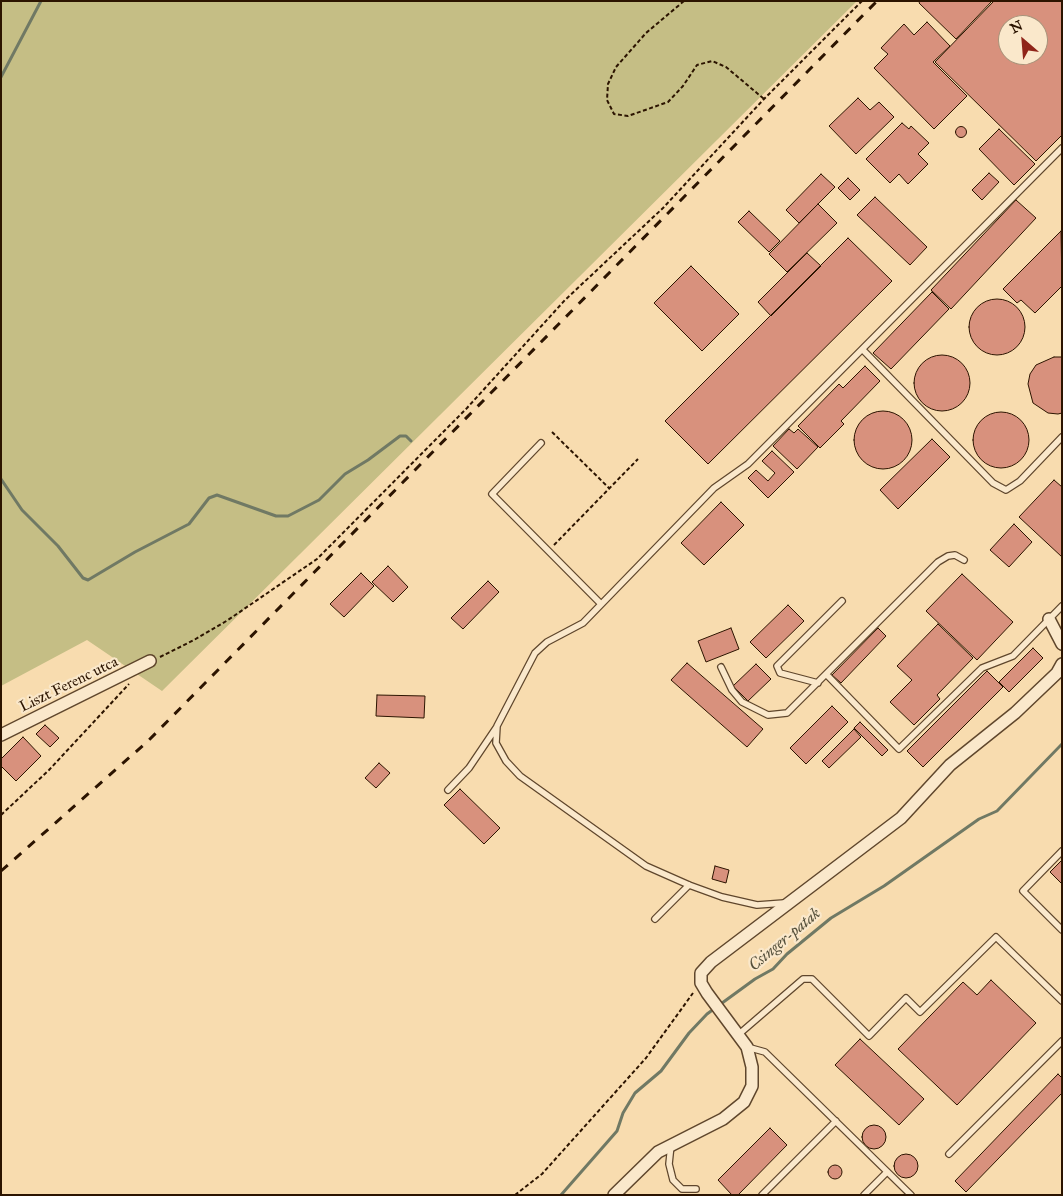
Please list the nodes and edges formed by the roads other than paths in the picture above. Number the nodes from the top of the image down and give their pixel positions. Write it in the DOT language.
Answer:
graph roads {
  1 [pos="1062,148"];
  2 [pos="863,350"];
  3 [pos="1062,437"];
  4 [pos="542,443"];
  5 [pos="964,560"];
  6 [pos="842,601"];
  7 [pos="601,604"];
  8 [pos="1062,606"];
  9 [pos="1049,620"];
  10 [pos="1062,644"];
  11 [pos="150,661"];
  12 [pos="1062,664"];
  13 [pos="721,668"];
  14 [pos="826,674"];
  15 [pos="818,683"];
  16 [pos="497,726"];
  17 [pos="1,735"];
  18 [pos="448,790"];
  19 [pos="1062,851"];
  20 [pos="689,885"];
  21 [pos="791,902"];
  22 [pos="655,919"];
  23 [pos="1062,930"];
  24 [pos="1062,1001"];
  25 [pos="738,1035"];
  26 [pos="1062,1042"];
  27 [pos="747,1047"];
  28 [pos="836,1121"];
  29 [pos="672,1143"];
  30 [pos="949,1154"];
  31 [pos="887,1172"];
  32 [pos="696,1189"];
  33 [pos="614,1195"];
  34 [pos="762,1195"];
  35 [pos="864,1195"];
  36 [pos="911,1195"];
  1 -- 2 [label="lane"];
  2 -- 3 [label="lane"];
  2 -- 7 [label="lane"];
  4 -- 7 [label="lane"];
  5 -- 14 [label="lane"];
  6 -- 15 [label="lane"];
  7 -- 16 [label="lane"];
  8 -- 9 [label="lane"];
  9 -- 10 [label="street"];
  9 -- 14 [label="lane"];
  11 -- 17 [label="street, Liszt Ferenc utca"];
  12 -- 21 [label="street"];
  13 -- 15 [label="lane"];
  14 -- 15 [label="lane"];
  16 -- 18 [label="lane"];
  16 -- 20 [label="lane"];
  19 -- 23 [label="lane"];
  20 -- 21 [label="lane"];
  20 -- 22 [label="lane"];
  21 -- 25 [label="street"];
  24 -- 25 [label="lane"];
  25 -- 27 [label="street"];
  26 -- 30 [label="lane"];
  27 -- 28 [label="lane"];
  27 -- 29 [label="street"];
  28 -- 31 [label="lane"];
  28 -- 34 [label="lane"];
  29 -- 32 [label="lane"];
  29 -- 33 [label="street"];
  31 -- 35 [label="lane"];
  31 -- 36 [label="lane"];
}
